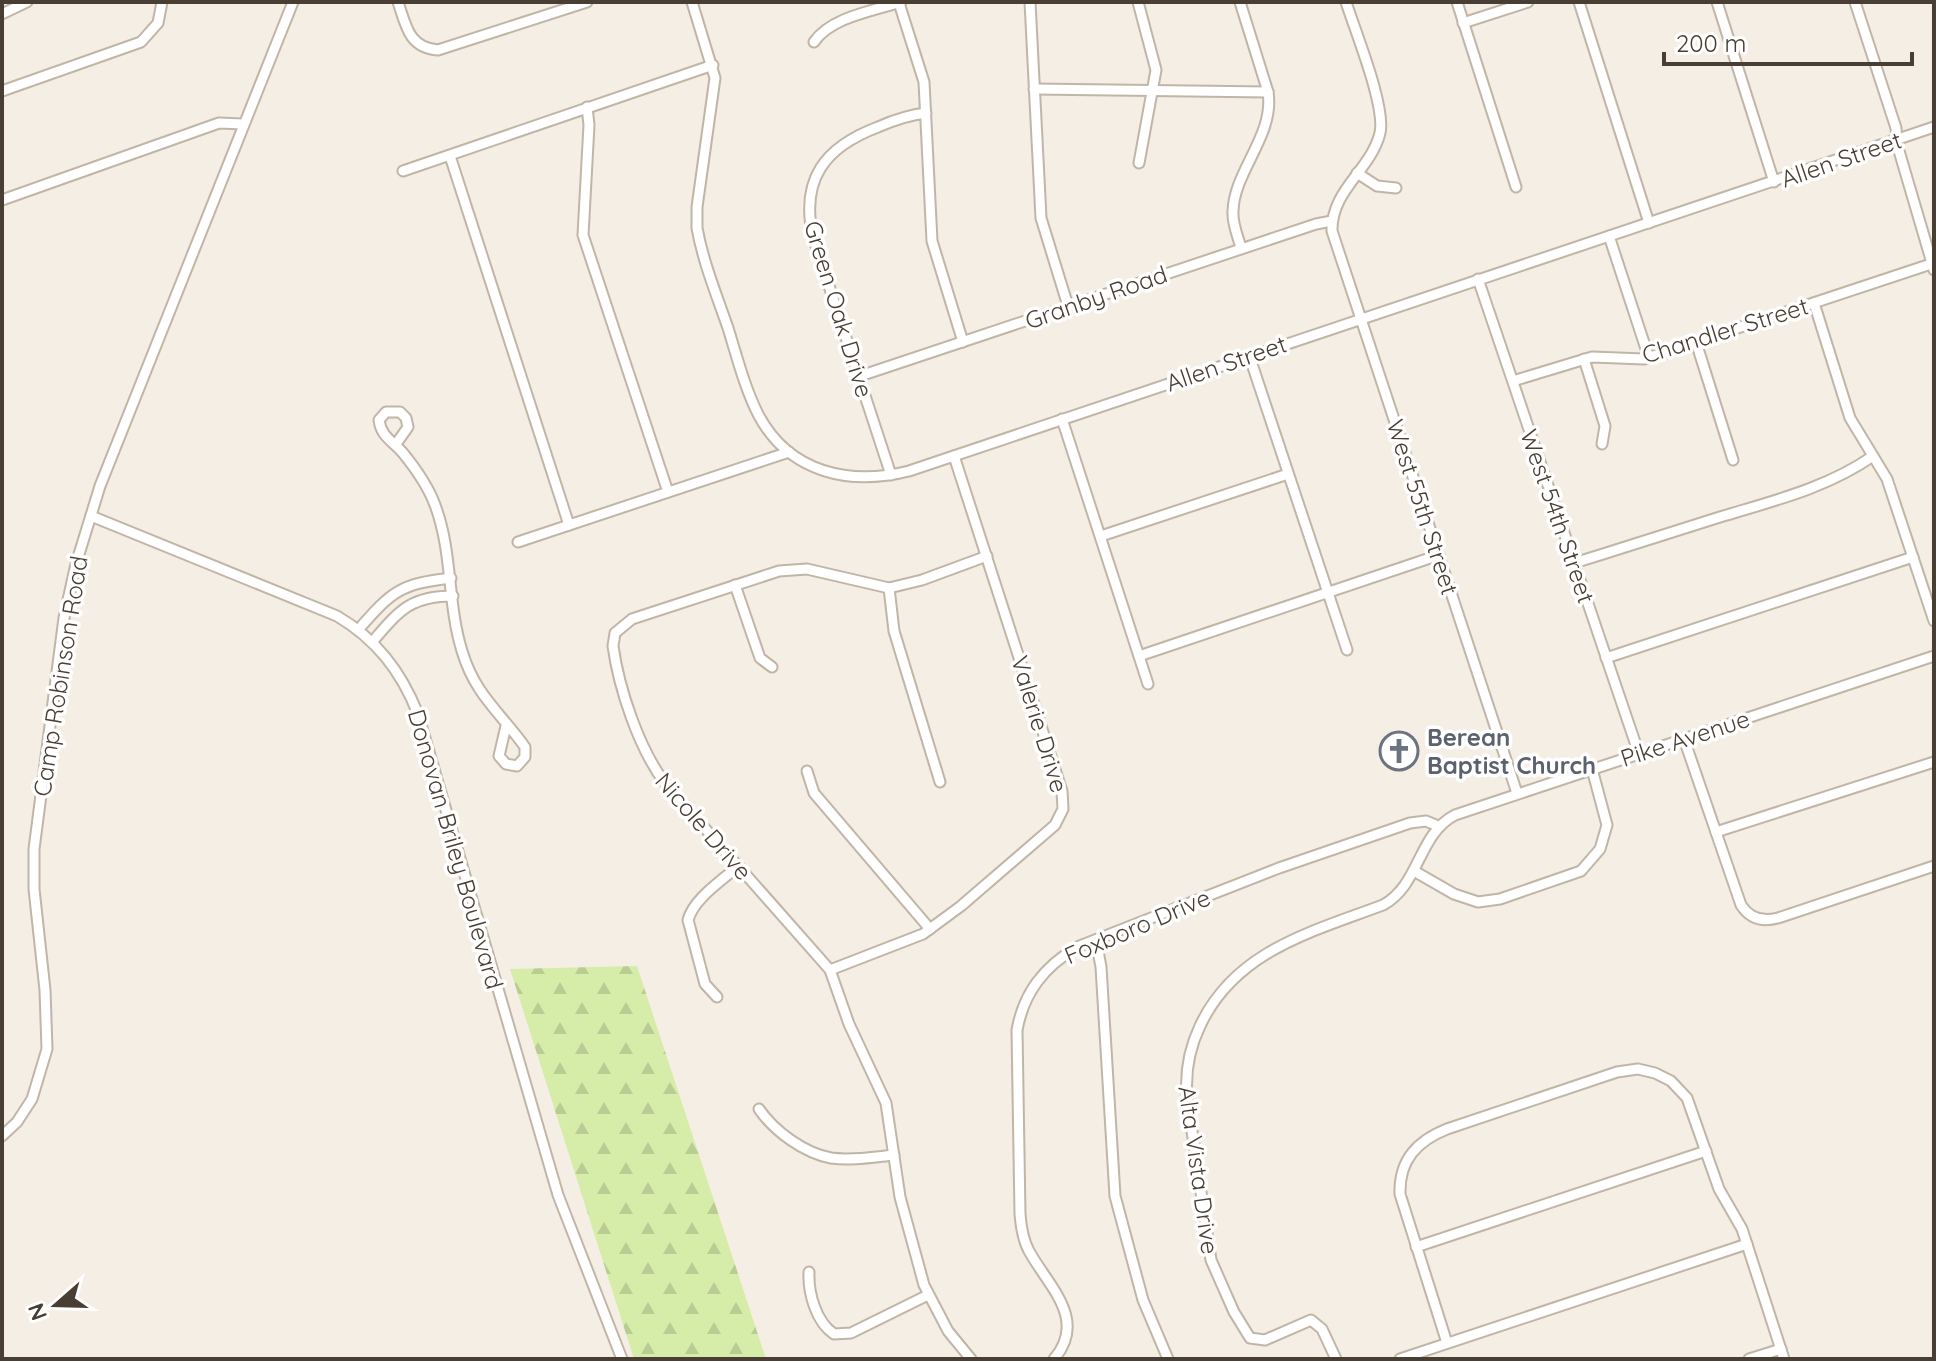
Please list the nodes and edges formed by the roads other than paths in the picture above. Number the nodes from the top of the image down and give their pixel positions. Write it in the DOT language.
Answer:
graph roads {
  1 [pos="27,2"];
  2 [pos="162,2"];
  3 [pos="293,2"];
  4 [pos="398,2"];
  5 [pos="587,2"];
  6 [pos="692,2"];
  7 [pos="900,2"];
  8 [pos="1030,2"];
  9 [pos="1138,2"];
  10 [pos="1240,2"];
  11 [pos="1346,2"];
  12 [pos="1457,2"];
  13 [pos="1528,2"];
  14 [pos="1579,2"];
  15 [pos="1717,2"];
  16 [pos="1855,2"];
  17 [pos="2,14"];
  18 [pos="1463,23"];
  19 [pos="814,42"];
  20 [pos="713,65"];
  21 [pos="1034,89"];
  22 [pos="2,91"];
  23 [pos="1268,92"];
  24 [pos="1153,93"];
  25 [pos="587,107"];
  26 [pos="926,113"];
  27 [pos="243,124"];
  28 [pos="1934,127"];
  29 [pos="1897,140"];
  30 [pos="450,156"];
  31 [pos="1139,163"];
  32 [pos="403,171"];
  33 [pos="1357,173"];
  34 [pos="1774,182"];
  35 [pos="1516,187"];
  36 [pos="1396,188"];
  37 [pos="2,200"];
  38 [pos="1332,221"];
  39 [pos="1649,223"];
  40 [pos="1609,236"];
  41 [pos="1241,248"];
  42 [pos="1933,265"];
  43 [pos="1478,279"];
  44 [pos="1814,303"];
  45 [pos="1068,306"];
  46 [pos="1360,318"];
  47 [pos="963,342"];
  48 [pos="1696,342"];
  49 [pos="1249,355"];
  50 [pos="1649,358"];
  51 [pos="1584,359"];
  52 [pos="860,376"];
  53 [pos="1513,381"];
  54 [pos="1062,419"];
  55 [pos="396,444"];
  56 [pos="1602,444"];
  57 [pos="789,452"];
  58 [pos="954,456"];
  59 [pos="1873,456"];
  60 [pos="1733,460"];
  61 [pos="1288,474"];
  62 [pos="891,475"];
  63 [pos="668,492"];
  64 [pos="91,516"];
  65 [pos="569,525"];
  66 [pos="1101,536"];
  67 [pos="518,542"];
  68 [pos="1439,555"];
  69 [pos="987,556"];
  70 [pos="1913,557"];
  71 [pos="1574,563"];
  72 [pos="451,578"];
  73 [pos="414,583"];
  74 [pos="735,585"];
  75 [pos="889,588"];
  76 [pos="1328,592"];
  77 [pos="453,596"];
  78 [pos="387,599"];
  79 [pos="420,599"];
  80 [pos="399,613"];
  81 [pos="1934,621"];
  82 [pos="358,630"];
  83 [pos="373,641"];
  84 [pos="1347,650"];
  85 [pos="1139,656"];
  86 [pos="1934,656"];
  87 [pos="1606,658"];
  88 [pos="772,667"];
  89 [pos="1148,684"];
  90 [pos="506,726"];
  91 [pos="1684,739"];
  92 [pos="1639,754"];
  93 [pos="1934,762"];
  94 [pos="1592,769"];
  95 [pos="807,771"];
  96 [pos="940,782"];
  97 [pos="1517,793"];
  98 [pos="1438,826"];
  99 [pos="1716,832"];
  100 [pos="738,866"];
  101 [pos="1934,866"];
  102 [pos="1414,871"];
  103 [pos="930,929"];
  104 [pos="1096,940"];
  105 [pos="830,970"];
  106 [pos="717,997"];
  107 [pos="759,1109"];
  108 [pos="2,1136"];
  109 [pos="1706,1151"];
  110 [pos="894,1155"];
  111 [pos="1747,1244"];
  112 [pos="1416,1247"];
  113 [pos="809,1272"];
  114 [pos="928,1295"];
  115 [pos="1447,1343"];
  116 [pos="1782,1354"];
  117 [pos="622,1359"];
  118 [pos="971,1359"];
  119 [pos="1054,1359"];
  120 [pos="1168,1359"];
  121 [pos="1336,1359"];
  122 [pos="1400,1359"];
  123 [pos="1749,1359"];
  1 -- 17 [label="street"];
  2 -- 22 [label="street"];
  3 -- 27 [label="street, Camp Robinson Road"];
  4 -- 5 [label="street"];
  6 -- 20 [label="street"];
  7 -- 19 [label="street"];
  7 -- 26 [label="street"];
  8 -- 21 [label="street"];
  9 -- 24 [label="street"];
  10 -- 23 [label="street"];
  11 -- 33 [label="street"];
  12 -- 18 [label="street"];
  13 -- 18 [label="street"];
  14 -- 39 [label="street"];
  15 -- 34 [label="street"];
  16 -- 29 [label="street"];
  18 -- 35 [label="street"];
  20 -- 25 [label="street"];
  20 -- 57 [label="street"];
  21 -- 24 [label="street"];
  21 -- 45 [label="street"];
  23 -- 24 [label="street"];
  23 -- 41 [label="street"];
  24 -- 31 [label="street"];
  25 -- 30 [label="street"];
  25 -- 63 [label="street"];
  26 -- 47 [label="street"];
  26 -- 52 [label="street, Green Oak Drive"];
  27 -- 37 [label="street"];
  27 -- 64 [label="street, Camp Robinson Road"];
  28 -- 29 [label="street, Allen Street"];
  29 -- 34 [label="street, Allen Street"];
  29 -- 42 [label="street"];
  30 -- 32 [label="street"];
  30 -- 65 [label="street"];
  33 -- 36 [label="street"];
  33 -- 38 [label="street"];
  34 -- 39 [label="street, Allen Street"];
  38 -- 41 [label="street, Granby Road"];
  38 -- 46 [label="street, West 55th Street"];
  39 -- 40 [label="street, Allen Street"];
  40 -- 43 [label="street, Allen Street"];
  40 -- 50 [label="street"];
  41 -- 45 [label="street, Granby Road"];
  42 -- 44 [label="street, Chandler Street"];
  43 -- 46 [label="street, Allen Street"];
  43 -- 53 [label="street, West 54th Street"];
  44 -- 48 [label="street, Chandler Street"];
  44 -- 59 [label="street"];
  45 -- 47 [label="street, Granby Road"];
  46 -- 49 [label="street, Allen Street"];
  46 -- 68 [label="street, West 55th Street"];
  47 -- 52 [label="street, Granby Road"];
  48 -- 50 [label="street, Chandler Street"];
  48 -- 60 [label="street"];
  49 -- 54 [label="street, Allen Street"];
  49 -- 61 [label="street"];
  50 -- 51 [label="street, Chandler Street"];
  51 -- 53 [label="street, Chandler Street"];
  51 -- 56 [label="street"];
  52 -- 62 [label="street, Green Oak Drive"];
  53 -- 71 [label="street, West 54th Street"];
  54 -- 58 [label="street, Allen Street"];
  54 -- 66 [label="street"];
  55 -- 72 [label="street"];
  57 -- 62 [label="street, Allen Street"];
  57 -- 63 [label="street"];
  58 -- 62 [label="street, Allen Street"];
  58 -- 69 [label="street, Valerie Drive"];
  59 -- 70 [label="street"];
  59 -- 71 [label="street"];
  61 -- 66 [label="street"];
  61 -- 76 [label="street"];
  63 -- 65 [label="street"];
  64 -- 82 [label="street, Donovan Briley Boulevard"];
  64 -- 108 [label="street, Camp Robinson Road"];
  65 -- 67 [label="street"];
  66 -- 85 [label="street"];
  68 -- 76 [label="street"];
  68 -- 97 [label="street, West 55th Street"];
  69 -- 75 [label="street, Nicole Drive"];
  69 -- 103 [label="street, Valerie Drive"];
  70 -- 81 [label="street"];
  70 -- 87 [label="street"];
  71 -- 87 [label="street, West 54th Street"];
  72 -- 73 [label="street"];
  72 -- 77 [label="street"];
  73 -- 78 [label="street"];
  73 -- 79 [label="street"];
  74 -- 75 [label="street, Nicole Drive"];
  74 -- 88 [label="street"];
  74 -- 100 [label="street, Nicole Drive"];
  75 -- 96 [label="street"];
  76 -- 84 [label="street"];
  76 -- 85 [label="street"];
  77 -- 79 [label="street"];
  77 -- 90 [label="street"];
  78 -- 80 [label="street"];
  78 -- 82 [label="street"];
  79 -- 80 [label="street"];
  80 -- 83 [label="street"];
  82 -- 83 [label="street, Donovan Briley Boulevard"];
  83 -- 117 [label="street, Donovan Briley Boulevard"];
  85 -- 89 [label="street"];
  86 -- 91 [label="street, Pike Avenue"];
  87 -- 92 [label="street, West 54th Street"];
  91 -- 92 [label="street, Pike Avenue"];
  91 -- 99 [label="street"];
  92 -- 94 [label="street, Pike Avenue"];
  93 -- 99 [label="street"];
  94 -- 97 [label="street, Pike Avenue"];
  94 -- 102 [label="street"];
  95 -- 103 [label="street"];
  97 -- 98 [label="street, Pike Avenue"];
  98 -- 102 [label="street, Alta Vista Drive"];
  98 -- 104 [label="street, Foxboro Drive"];
  99 -- 101 [label="street"];
  100 -- 105 [label="street, Nicole Drive"];
  100 -- 106 [label="street"];
  102 -- 121 [label="street, Alta Vista Drive"];
  103 -- 105 [label="street, Valerie Drive"];
  104 -- 119 [label="street, Foxboro Drive"];
  104 -- 120 [label="street"];
  105 -- 110 [label="street, Nicole Drive"];
  107 -- 110 [label="street"];
  109 -- 111 [label="street"];
  109 -- 112 [label="street"];
  109 -- 112 [label="street"];
  110 -- 114 [label="street, Nicole Drive"];
  111 -- 115 [label="street"];
  111 -- 116 [label="street"];
  112 -- 115 [label="street"];
  113 -- 114 [label="street"];
  114 -- 118 [label="street, Nicole Drive"];
  115 -- 122 [label="street"];
  116 -- 123 [label="street"];
}
